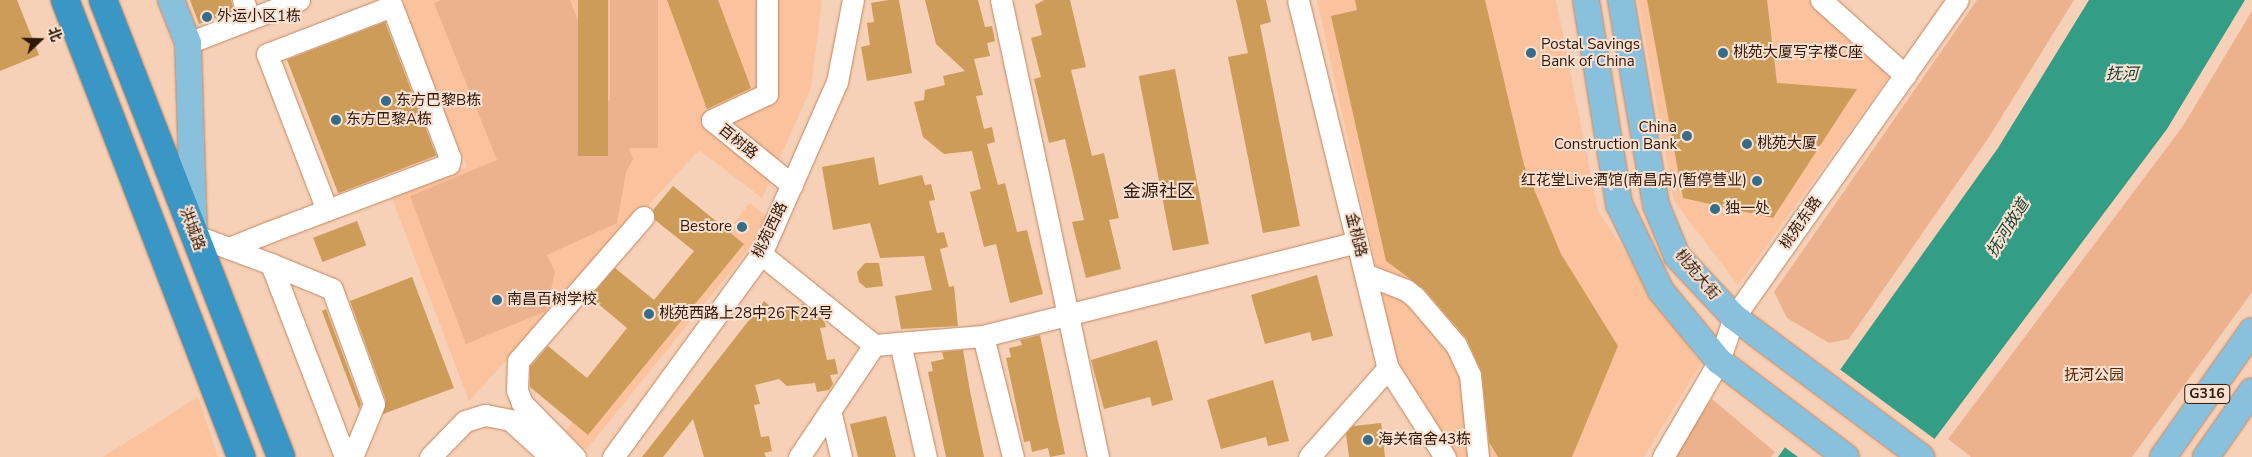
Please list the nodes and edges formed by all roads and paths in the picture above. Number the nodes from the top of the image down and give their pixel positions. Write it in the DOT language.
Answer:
graph roads {
  1 [pos="65,0"];
  2 [pos="103,0"];
  3 [pos="171,0"];
  4 [pos="767,0"];
  5 [pos="853,0"];
  6 [pos="1001,0"];
  7 [pos="1298,0"];
  8 [pos="1586,0"];
  9 [pos="1620,0"];
  10 [pos="1821,0"];
  11 [pos="1958,0"];
  12 [pos="287,2"];
  13 [pos="399,3"];
  14 [pos="247,9"];
  15 [pos="188,43"];
  16 [pos="1905,75"];
  17 [pos="792,186"];
  18 [pos="328,210"];
  19 [pos="643,217"];
  20 [pos="194,235"];
  21 [pos="1357,242"];
  22 [pos="229,248"];
  23 [pos="761,254"];
  24 [pos="271,264"];
  25 [pos="1365,274"];
  26 [pos="1067,315"];
  27 [pos="1734,317"];
  28 [pos="2252,330"];
  29 [pos="983,336"];
  30 [pos="900,343"];
  31 [pos="874,345"];
  32 [pos="1720,361"];
  33 [pos="1388,368"];
  34 [pos="2252,391"];
  35 [pos="830,410"];
  36 [pos="241,457"];
  37 [pos="280,457"];
  38 [pos="344,457"];
  39 [pos="352,457"];
  40 [pos="430,457"];
  41 [pos="551,457"];
  42 [pos="575,457"];
  43 [pos="613,457"];
  44 [pos="799,457"];
  45 [pos="841,457"];
  46 [pos="926,457"];
  47 [pos="1013,457"];
  48 [pos="1098,457"];
  49 [pos="1309,457"];
  50 [pos="1444,457"];
  51 [pos="1478,457"];
  52 [pos="1664,457"];
  53 [pos="1846,457"];
  54 [pos="1921,457"];
  55 [pos="2163,457"];
  56 [pos="2206,457"];
  1 -- 36 [label="highway"];
  2 -- 20 [label="highway, 洪城路"];
  3 -- 15 [label="main road"];
  4 -- 17 [label="street, 百树路"];
  5 -- 17 [label="street, 桃苑西路"];
  6 -- 26 [label="street"];
  7 -- 21 [label="street, 金桃路"];
  8 -- 32 [label="main road"];
  9 -- 27 [label="main road, 桃苑大街"];
  10 -- 16 [label="street"];
  11 -- 16 [label="street, 桃苑东路"];
  12 -- 14 [label="street"];
  13 -- 18 [label="street"];
  13 -- 18 [label="street"];
  14 -- 15 [label="street"];
  15 -- 20 [label="main road"];
  16 -- 27 [label="street, 桃苑东路"];
  17 -- 23 [label="street, 桃苑西路"];
  18 -- 22 [label="street"];
  19 -- 42 [label="street"];
  20 -- 22 [label="street"];
  20 -- 37 [label="highway, 洪城路"];
  21 -- 25 [label="street, 金桃路"];
  21 -- 26 [label="street"];
  22 -- 24 [label="street"];
  23 -- 31 [label="street"];
  23 -- 43 [label="street, 桃苑西路"];
  24 -- 38 [label="street"];
  24 -- 39 [label="street"];
  25 -- 33 [label="street, 金桃路"];
  25 -- 51 [label="street"];
  26 -- 29 [label="street"];
  26 -- 48 [label="street"];
  27 -- 32 [label="street, 桃苑东路"];
  27 -- 54 [label="main road, 桃苑大街"];
  28 -- 55 [label="main road, G316"];
  29 -- 30 [label="street"];
  29 -- 47 [label="street"];
  30 -- 31 [label="street"];
  30 -- 46 [label="street"];
  31 -- 35 [label="street"];
  32 -- 52 [label="street, 桃苑东路"];
  32 -- 53 [label="main road"];
  33 -- 49 [label="street"];
  33 -- 50 [label="street, 金桃路"];
  34 -- 56 [label="main road, G316"];
  35 -- 44 [label="street"];
  35 -- 45 [label="street"];
  40 -- 41 [label="street"];
}
